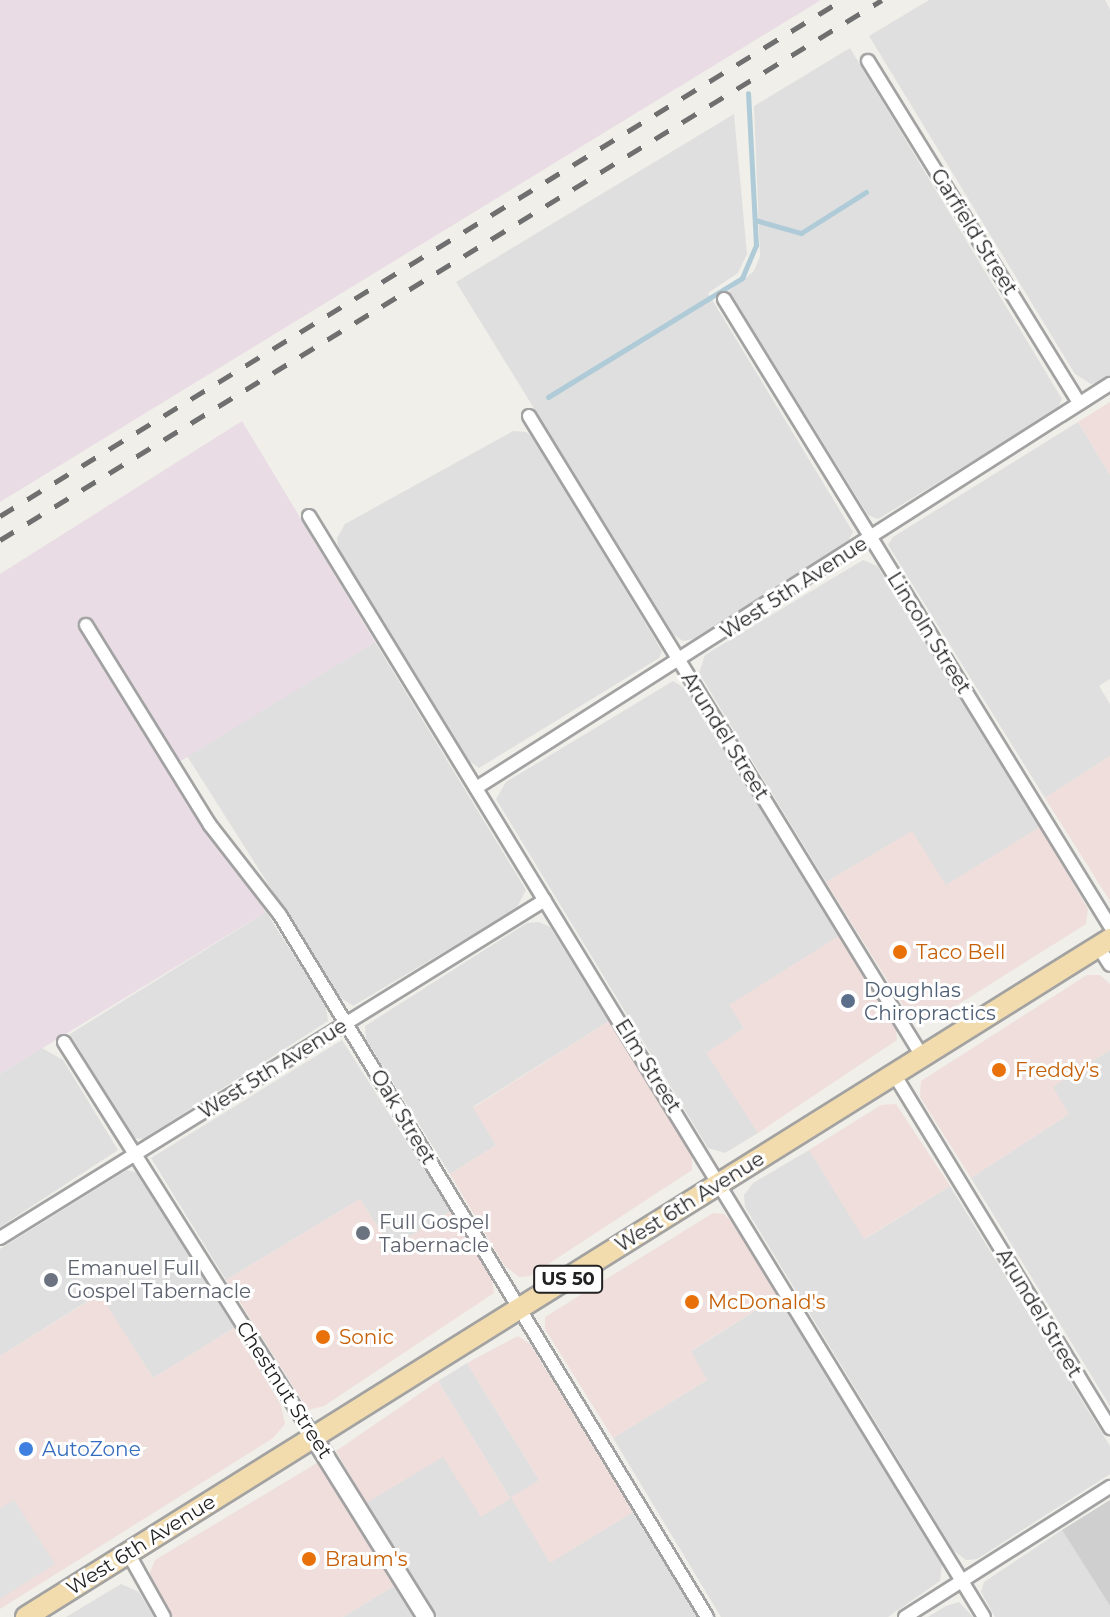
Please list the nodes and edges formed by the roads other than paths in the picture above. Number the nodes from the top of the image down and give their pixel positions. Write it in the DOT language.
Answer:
graph roads {
  1 [pos="868,61"];
  2 [pos="724,299"];
  3 [pos="1110,384"];
  4 [pos="1079,403"];
  5 [pos="529,416"];
  6 [pos="309,516"];
  7 [pos="871,539"];
  8 [pos="86,625"];
  9 [pos="679,661"];
  10 [pos="476,788"];
  11 [pos="545,900"];
  12 [pos="1110,926"];
  13 [pos="1104,942"];
  14 [pos="1110,965"];
  15 [pos="346,1024"];
  16 [pos="64,1042"];
  17 [pos="922,1056"];
  18 [pos="894,1074"];
  19 [pos="135,1155"];
  20 [pos="720,1183"];
  21 [pos="0,1238"];
  22 [pos="519,1310"];
  23 [pos="1110,1428"];
  24 [pos="314,1438"];
  25 [pos="1110,1487"];
  26 [pos="128,1553"];
  27 [pos="962,1581"];
  28 [pos="26,1617"];
  29 [pos="164,1617"];
  30 [pos="426,1617"];
  31 [pos="707,1617"];
  32 [pos="905,1617"];
  33 [pos="984,1617"];
  1 -- 4 [label="street, Garfield Street"];
  2 -- 7 [label="street, Lincoln Street"];
  3 -- 4 [label="street, West 5th Avenue"];
  4 -- 7 [label="street, West 5th Avenue"];
  5 -- 9 [label="street, Arundel Street"];
  6 -- 10 [label="street, Elm Street"];
  7 -- 9 [label="street, West 5th Avenue"];
  7 -- 12 [label="street, Lincoln Street"];
  8 -- 15 [label="street, Oak Street"];
  9 -- 10 [label="street, West 5th Avenue"];
  9 -- 17 [label="street, Arundel Street"];
  10 -- 11 [label="street, Elm Street"];
  11 -- 15 [label="street, West 5th Avenue"];
  11 -- 20 [label="street, Elm Street"];
  13 -- 14 [label="street"];
  13 -- 17 [label="main road, West 6th Avenue / US 50"];
  15 -- 19 [label="street, West 5th Avenue"];
  15 -- 22 [label="street, Oak Street"];
  16 -- 19 [label="street, Chestnut Street"];
  17 -- 18 [label="main road, West 6th Avenue / US 50"];
  18 -- 20 [label="main road, West 6th Avenue / US 50"];
  18 -- 23 [label="street, Arundel Street"];
  19 -- 21 [label="street, West 5th Avenue"];
  19 -- 24 [label="street, Chestnut Street"];
  20 -- 22 [label="main road, West 6th Avenue / US 50"];
  20 -- 27 [label="street, Elm Street"];
  22 -- 24 [label="main road, West 6th Avenue / US 50"];
  22 -- 31 [label="street, Oak Street"];
  24 -- 26 [label="main road, West 6th Avenue / US 50"];
  24 -- 30 [label="street, Chestnut Street"];
  25 -- 27 [label="street"];
  26 -- 28 [label="main road, West 6th Avenue / US 50"];
  26 -- 29 [label="street"];
  27 -- 32 [label="street"];
  27 -- 33 [label="street, Elm Street"];
}
